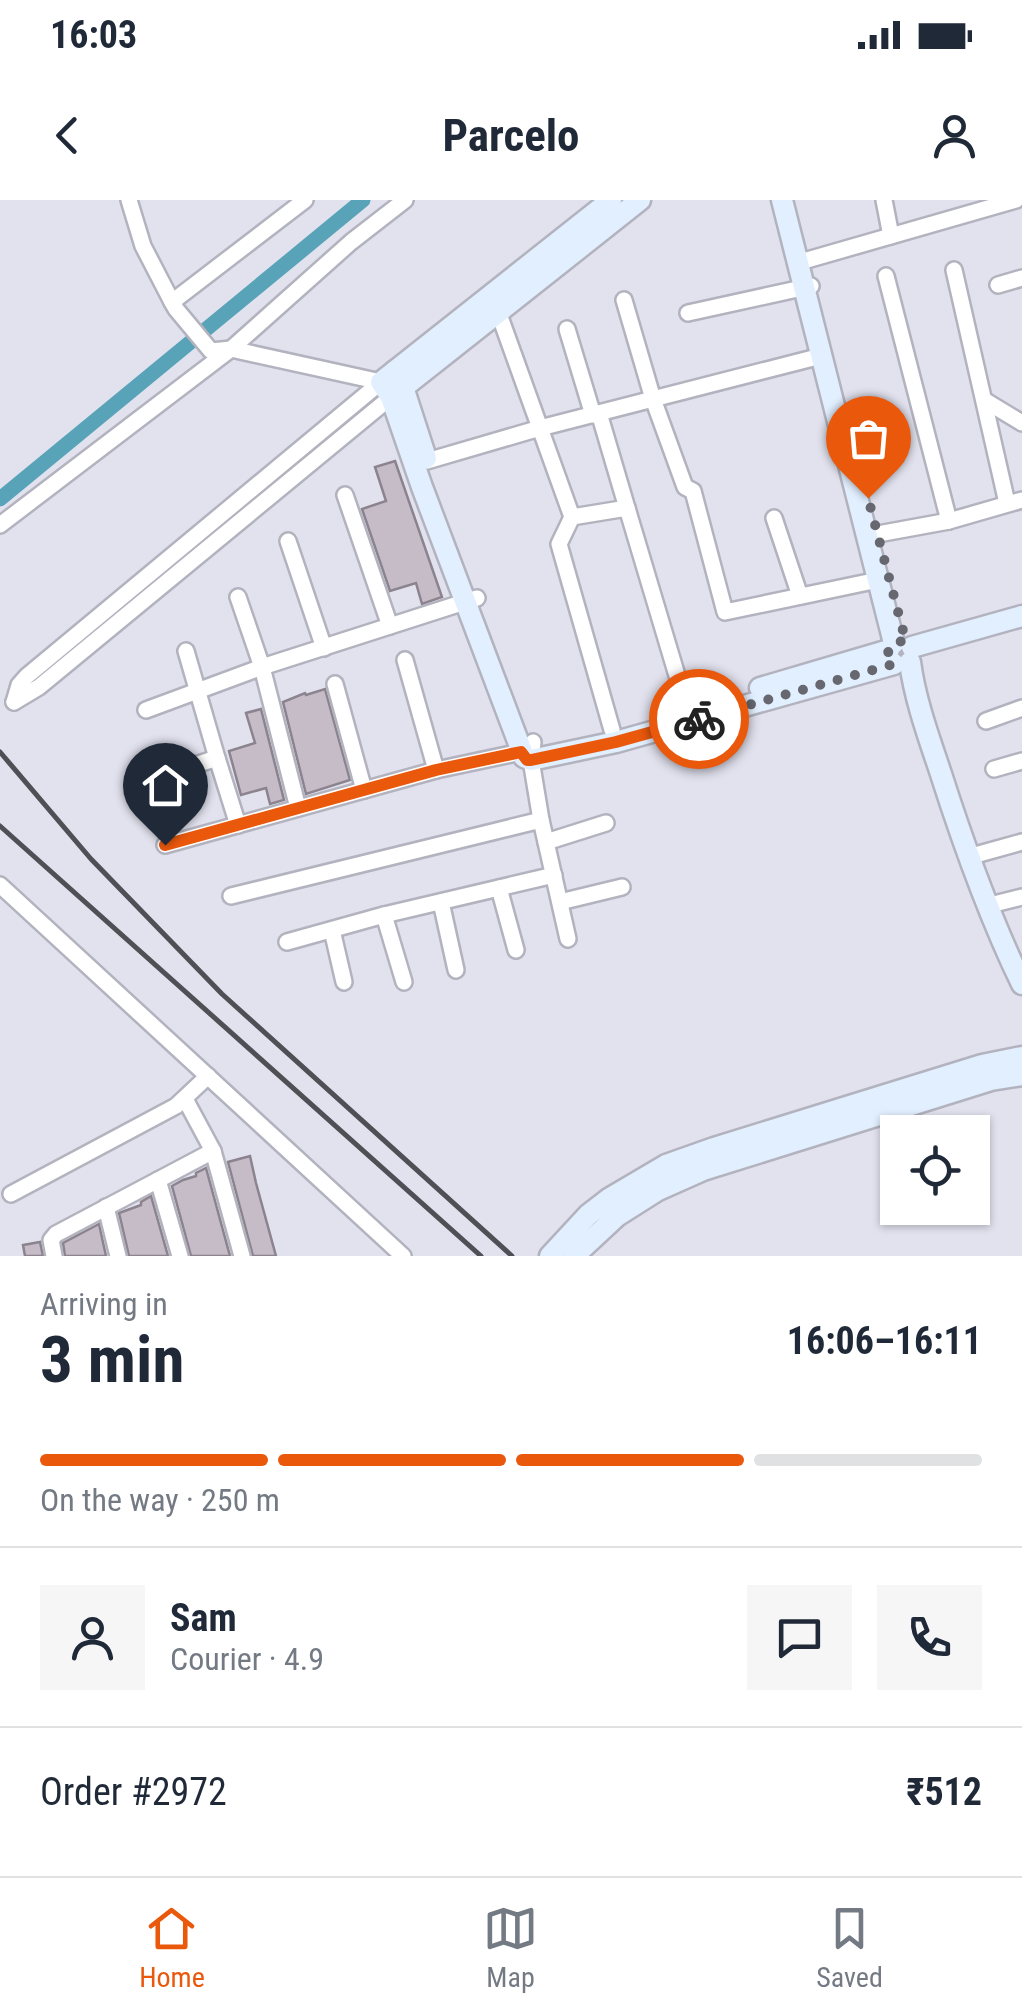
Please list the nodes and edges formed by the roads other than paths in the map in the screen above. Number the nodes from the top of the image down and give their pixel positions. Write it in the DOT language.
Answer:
graph roads {
  1 [pos="130,200"];
  2 [pos="305,200"];
  3 [pos="405,200"];
  4 [pos="611,200"];
  5 [pos="640,200"];
  6 [pos="782,200"];
  7 [pos="792,200"];
  8 [pos="884,200"];
  9 [pos="949,200"];
  10 [pos="1016,200"];
  11 [pos="954,218"];
  12 [pos="892,236"];
  13 [pos="807,260"];
  14 [pos="954,270"];
  15 [pos="886,276"];
  16 [pos="1022,278"];
  17 [pos="998,285"];
  18 [pos="809,286"];
  19 [pos="624,300"];
  20 [pos="495,303"];
  21 [pos="174,306"];
  22 [pos="688,313"];
  23 [pos="567,329"];
  24 [pos="231,349"];
  25 [pos="821,356"];
  26 [pos="392,384"];
  27 [pos="653,399"];
  28 [pos="984,400"];
  29 [pos="596,414"];
  30 [pos="1022,423"];
  31 [pos="540,428"];
  32 [pos="427,461"];
  33 [pos="344,495"];
  34 [pos="1015,502"];
  35 [pos="627,508"];
  36 [pos="572,517"];
  37 [pos="774,518"];
  38 [pos="949,520"];
  39 [pos="0,525"];
  40 [pos="878,534"];
  41 [pos="288,541"];
  42 [pos="878,580"];
  43 [pos="800,596"];
  44 [pos="238,597"];
  45 [pos="471,600"];
  46 [pos="1022,616"];
  47 [pos="390,626"];
  48 [pos="1022,628"];
  49 [pos="324,648"];
  50 [pos="186,651"];
  51 [pos="903,657"];
  52 [pos="405,660"];
  53 [pos="262,667"];
  54 [pos="335,684"];
  55 [pos="199,690"];
  56 [pos="1022,708"];
  57 [pos="688,709"];
  58 [pos="146,710"];
  59 [pos="986,721"];
  60 [pos="612,730"];
  61 [pos="528,751"];
  62 [pos="217,758"];
  63 [pos="1022,761"];
  64 [pos="994,769"];
  65 [pos="436,770"];
  66 [pos="133,785"];
  67 [pos="364,790"];
  68 [pos="298,808"];
  69 [pos="541,820"];
  70 [pos="606,823"];
  71 [pos="238,824"];
  72 [pos="546,842"];
  73 [pos="1022,842"];
  74 [pos="165,845"];
  75 [pos="968,857"];
  76 [pos="554,875"];
  77 [pos="0,885"];
  78 [pos="622,887"];
  79 [pos="499,888"];
  80 [pos="231,896"];
  81 [pos="1022,896"];
  82 [pos="441,902"];
  83 [pos="560,902"];
  84 [pos="986,906"];
  85 [pos="384,915"];
  86 [pos="332,930"];
  87 [pos="568,939"];
  88 [pos="288,942"];
  89 [pos="516,950"];
  90 [pos="456,970"];
  91 [pos="1019,971"];
  92 [pos="344,982"];
  93 [pos="404,982"];
  94 [pos="1022,1057"];
  95 [pos="987,1072"];
  96 [pos="1022,1075"];
  97 [pos="208,1076"];
  98 [pos="185,1099"];
  99 [pos="213,1151"];
  100 [pos="158,1180"];
  101 [pos="11,1194"];
  102 [pos="106,1207"];
  103 [pos="54,1256"];
  104 [pos="118,1256"];
  105 [pos="180,1256"];
  106 [pos="242,1256"];
  107 [pos="402,1256"];
  108 [pos="550,1256"];
  109 [pos="574,1256"];
  1 -- 21 [label="street"];
  2 -- 21 [label="street"];
  3 -- 24 [label="street"];
  4 -- 20 [label="street"];
  5 -- 20 [label="street"];
  6 -- 18 [label="street"];
  7 -- 13 [label="street"];
  8 -- 12 [label="street"];
  9 -- 11 [label="street"];
  10 -- 11 [label="street"];
  11 -- 12 [label="street"];
  12 -- 13 [label="street"];
  13 -- 18 [label="street"];
  14 -- 28 [label="street"];
  15 -- 38 [label="street"];
  16 -- 17 [label="street"];
  18 -- 22 [label="street"];
  18 -- 25 [label="street"];
  18 -- 40 [label="street"];
  19 -- 27 [label="street"];
  20 -- 26 [label="street"];
  20 -- 31 [label="street"];
  21 -- 24 [label="street"];
  23 -- 29 [label="street"];
  24 -- 26 [label="street"];
  24 -- 39 [label="street"];
  25 -- 27 [label="street"];
  25 -- 42 [label="street"];
  26 -- 26 [label="street"];
  26 -- 32 [label="street"];
  26 -- 45 [label="street"];
  27 -- 29 [label="street"];
  27 -- 43 [label="street"];
  28 -- 30 [label="street"];
  28 -- 34 [label="street"];
  29 -- 31 [label="street"];
  29 -- 35 [label="street"];
  31 -- 32 [label="street"];
  31 -- 36 [label="street"];
  32 -- 45 [label="street"];
  33 -- 47 [label="street"];
  34 -- 38 [label="street"];
  35 -- 36 [label="street"];
  35 -- 57 [label="street"];
  36 -- 60 [label="street"];
  37 -- 43 [label="street"];
  38 -- 40 [label="street"];
  40 -- 51 [label="street"];
  41 -- 49 [label="street"];
  42 -- 43 [label="street"];
  42 -- 51 [label="street"];
  44 -- 53 [label="street"];
  45 -- 47 [label="street"];
  45 -- 61 [label="street"];
  46 -- 51 [label="street"];
  47 -- 49 [label="street"];
  48 -- 51 [label="street"];
  49 -- 53 [label="street"];
  50 -- 55 [label="street"];
  51 -- 57 [label="street"];
  51 -- 61 [label="street"];
  51 -- 75 [label="street"];
  52 -- 65 [label="street"];
  53 -- 55 [label="street"];
  53 -- 68 [label="street"];
  54 -- 67 [label="street"];
  55 -- 58 [label="street"];
  55 -- 62 [label="street"];
  56 -- 59 [label="street"];
  57 -- 60 [label="street"];
  60 -- 61 [label="street"];
  61 -- 65 [label="street"];
  61 -- 69 [label="street"];
  62 -- 66 [label="street"];
  62 -- 71 [label="street"];
  63 -- 64 [label="street"];
  65 -- 67 [label="street"];
  67 -- 68 [label="street"];
  68 -- 71 [label="street"];
  69 -- 72 [label="street"];
  69 -- 80 [label="street"];
  70 -- 72 [label="street"];
  71 -- 74 [label="street"];
  72 -- 76 [label="street"];
  73 -- 75 [label="street"];
  75 -- 84 [label="street"];
  76 -- 79 [label="street"];
  76 -- 83 [label="street"];
  77 -- 97 [label="street"];
  78 -- 83 [label="street"];
  79 -- 82 [label="street"];
  79 -- 89 [label="street"];
  81 -- 84 [label="street"];
  82 -- 85 [label="street"];
  82 -- 90 [label="street"];
  83 -- 87 [label="street"];
  84 -- 91 [label="street"];
  85 -- 86 [label="street"];
  85 -- 93 [label="street"];
  86 -- 88 [label="street"];
  86 -- 92 [label="street"];
  94 -- 95 [label="street"];
  95 -- 96 [label="street"];
  95 -- 108 [label="street"];
  95 -- 109 [label="street"];
  97 -- 98 [label="street"];
  97 -- 107 [label="street"];
  98 -- 99 [label="street"];
  98 -- 101 [label="street"];
  99 -- 100 [label="street"];
  99 -- 106 [label="street"];
  100 -- 102 [label="street"];
  100 -- 105 [label="street"];
  102 -- 103 [label="street"];
  102 -- 104 [label="street"];
}
